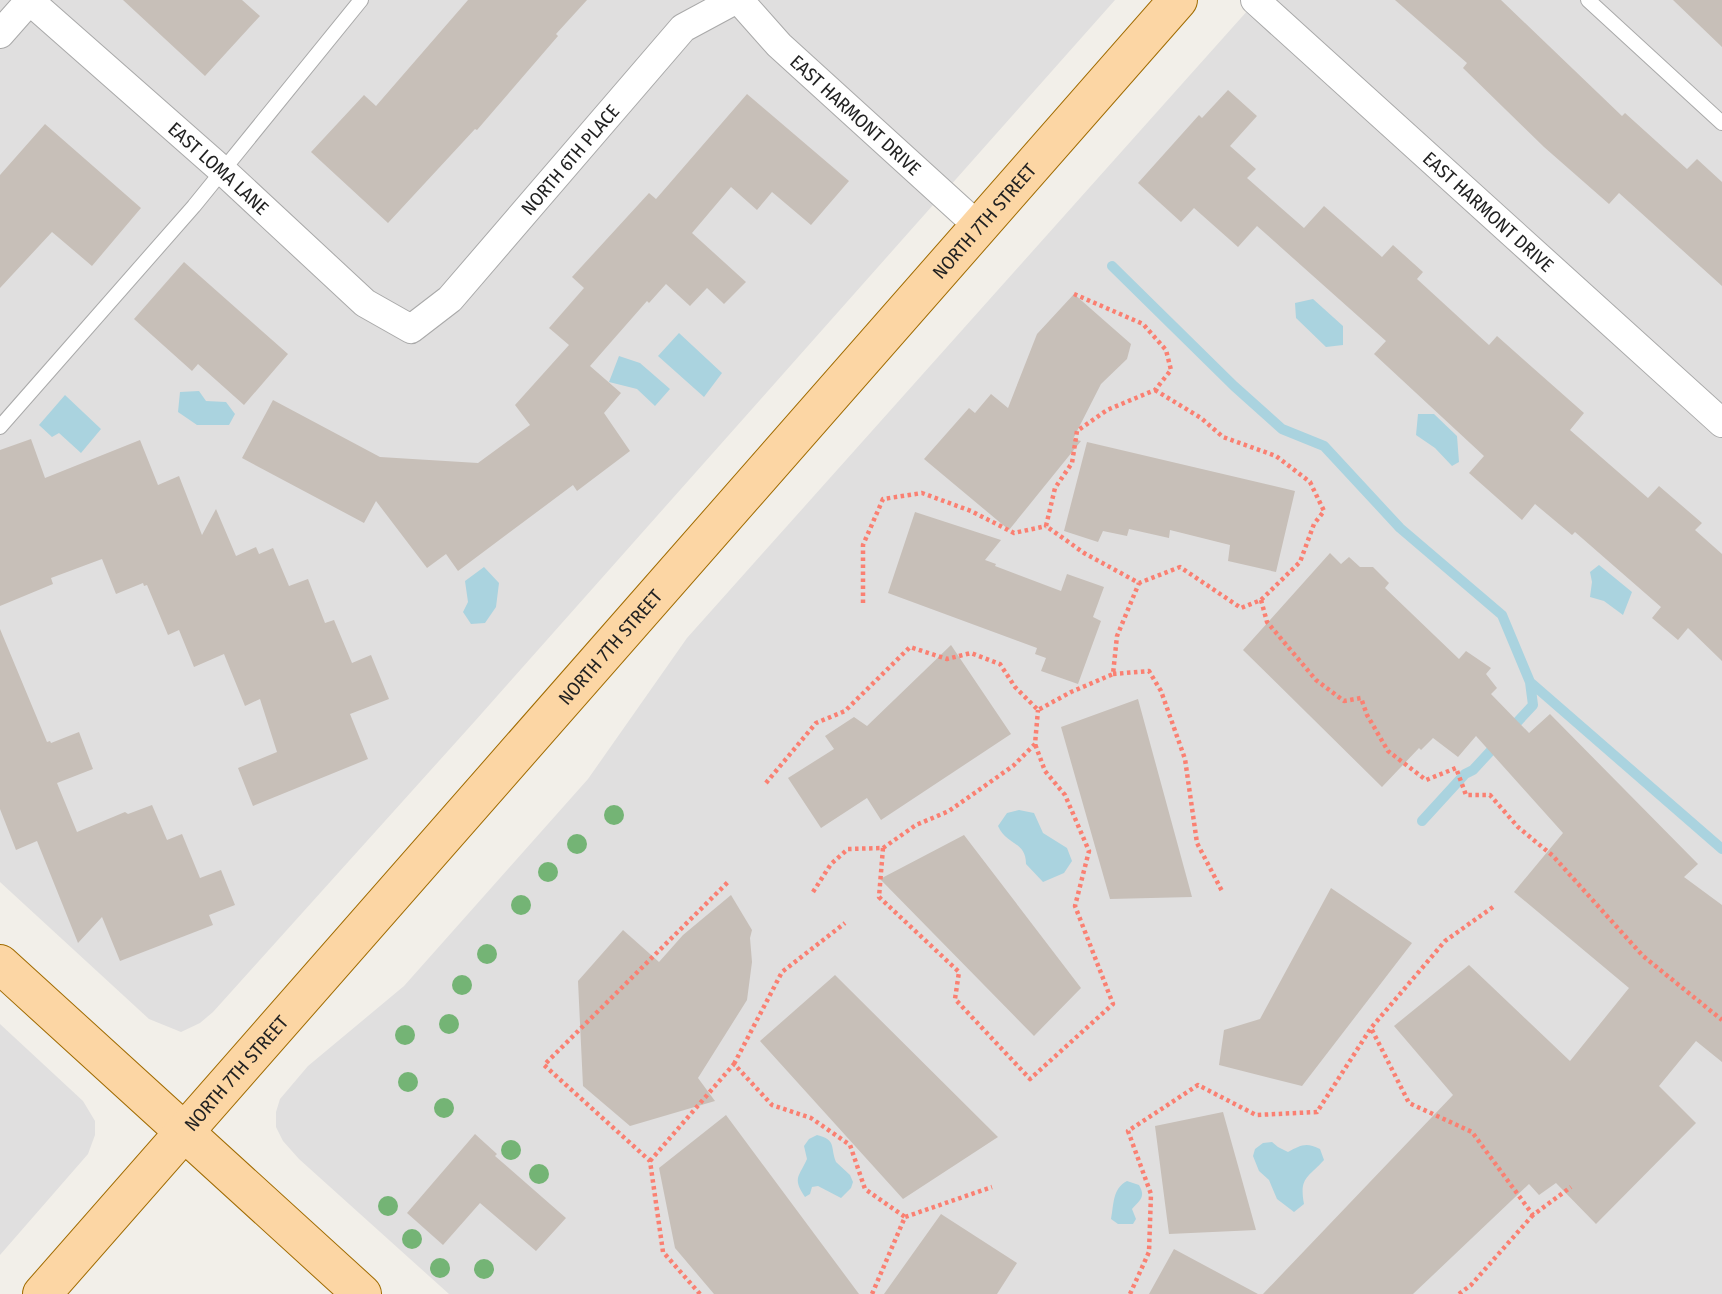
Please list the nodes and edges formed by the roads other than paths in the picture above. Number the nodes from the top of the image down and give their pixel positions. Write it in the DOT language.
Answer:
graph roads {
  1 [pos="30,0"];
  2 [pos="361,0"];
  3 [pos="737,0"];
  4 [pos="1178,0"];
  5 [pos="1255,0"];
  6 [pos="1588,0"];
  7 [pos="0,34"];
  8 [pos="1722,123"];
  9 [pos="223,171"];
  10 [pos="978,226"];
  11 [pos="411,329"];
  12 [pos="1722,424"];
  13 [pos="0,427"];
  14 [pos="0,964"];
  15 [pos="186,1133"];
  16 [pos="42,1294"];
  17 [pos="362,1294"];
  1 -- 7 [label="street"];
  1 -- 9 [label="street, EAST LOMA LANE"];
  2 -- 9 [label="lane"];
  3 -- 10 [label="street, EAST HARMONT DRIVE"];
  3 -- 11 [label="street, NORTH 6TH PLACE"];
  4 -- 10 [label="main road, NORTH 7TH STREET"];
  5 -- 12 [label="street, EAST HARMONT DRIVE"];
  6 -- 8 [label="lane"];
  9 -- 11 [label="street, EAST LOMA LANE"];
  9 -- 13 [label="lane"];
  10 -- 15 [label="main road, NORTH 7TH STREET"];
  14 -- 15 [label="main road"];
  15 -- 16 [label="main road, NORTH 7TH STREET"];
  15 -- 17 [label="main road"];
}
